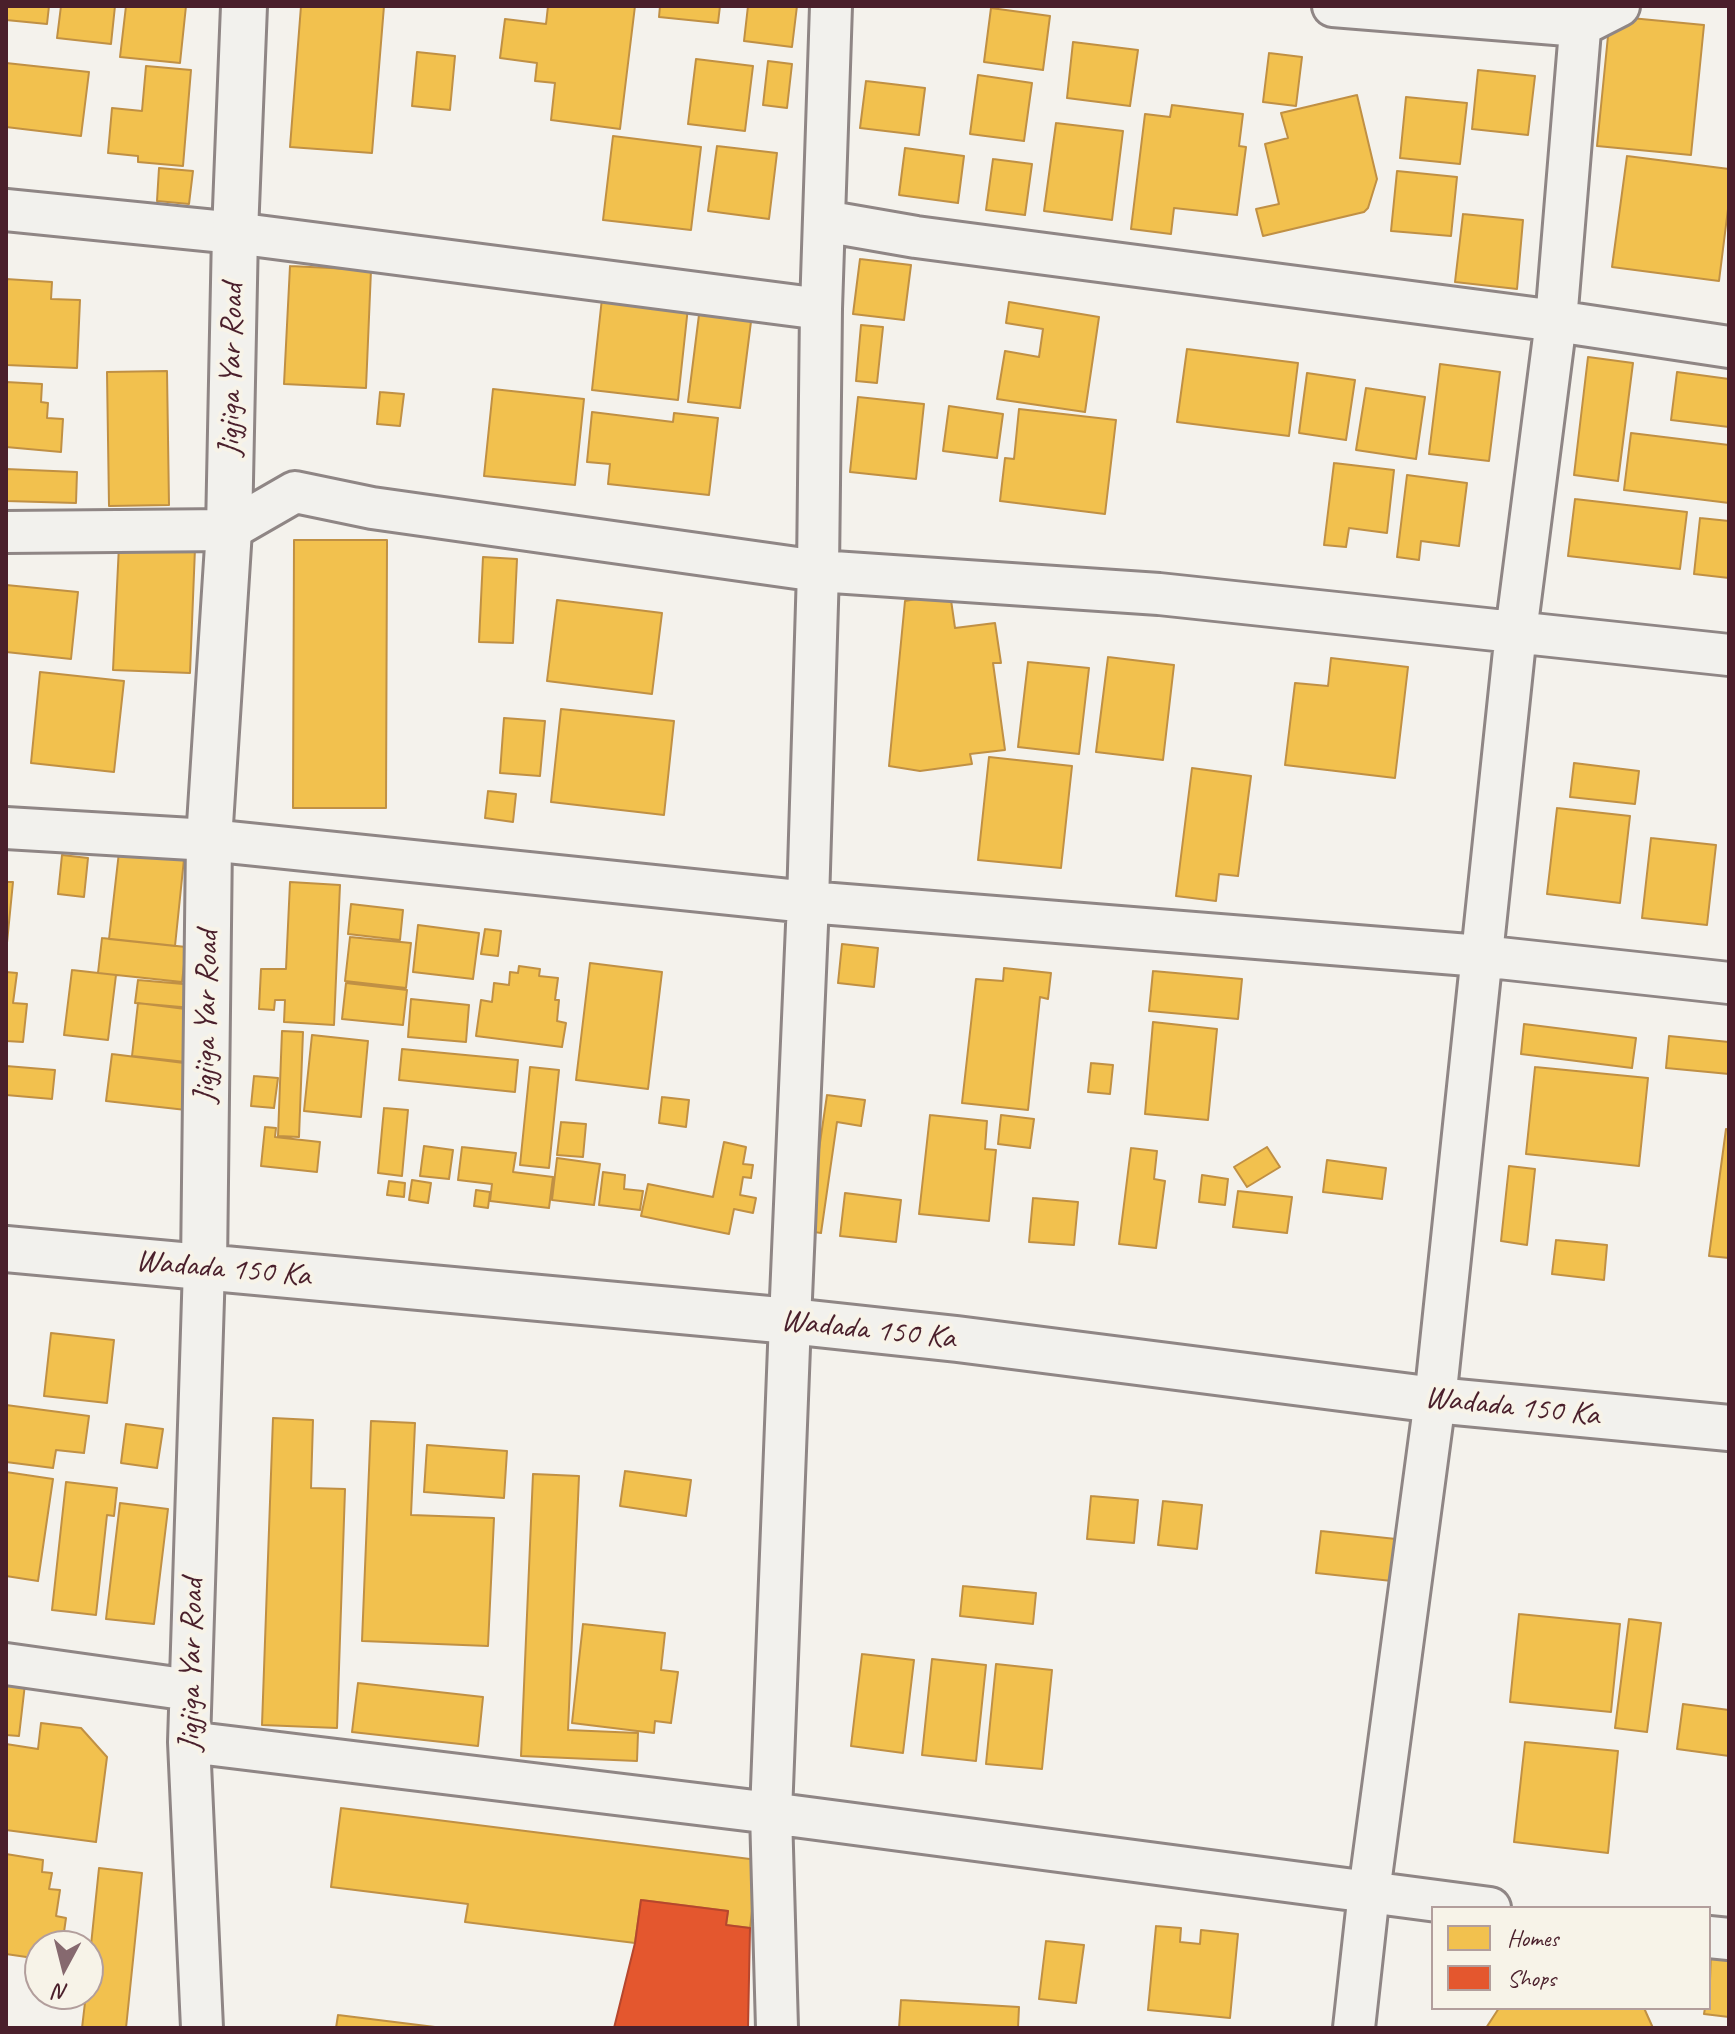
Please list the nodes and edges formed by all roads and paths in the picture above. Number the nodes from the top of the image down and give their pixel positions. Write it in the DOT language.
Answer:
graph roads {
  1 [pos="244,6"];
  2 [pos="831,6"];
  3 [pos="1333,6"];
  4 [pos="1619,6"];
  5 [pos="1581,16"];
  6 [pos="6,210"];
  7 [pos="824,221"];
  8 [pos="235,233"];
  9 [pos="821,309"];
  10 [pos="1556,321"];
  11 [pos="1729,347"];
  12 [pos="229,530"];
  13 [pos="6,532"];
  14 [pos="818,571"];
  15 [pos="1516,632"];
  16 [pos="1729,655"];
  17 [pos="6,828"];
  18 [pos="209,840"];
  19 [pos="808,902"];
  20 [pos="1481,956"];
  21 [pos="1729,983"];
  22 [pos="6,1249"];
  23 [pos="204,1267"];
  24 [pos="790,1321"];
  25 [pos="1435,1400"];
  26 [pos="1729,1428"];
  27 [pos="6,1664"];
  28 [pos="190,1690"];
  29 [pos="189,1742"];
  30 [pos="771,1813"];
  31 [pos="1369,1892"];
  32 [pos="1475,1906"];
  33 [pos="202,2028"];
  34 [pos="777,2028"];
  35 [pos="1354,2028"];
  1 -- 8 [label="street, Jigjiga Yar Road"];
  2 -- 7 [label="street"];
  3 -- 5 [label="street"];
  4 -- 5 [label="street"];
  5 -- 10 [label="street"];
  6 -- 8 [label="street"];
  7 -- 9 [label="street"];
  7 -- 10 [label="street"];
  8 -- 9 [label="street"];
  8 -- 12 [label="street, Jigjiga Yar Road"];
  9 -- 14 [label="street"];
  10 -- 11 [label="street"];
  10 -- 15 [label="street"];
  12 -- 13 [label="street"];
  12 -- 14 [label="street"];
  12 -- 18 [label="street, Jigjiga Yar Road"];
  14 -- 15 [label="street"];
  14 -- 19 [label="street"];
  15 -- 16 [label="street"];
  15 -- 20 [label="street"];
  17 -- 18 [label="street"];
  18 -- 19 [label="street"];
  18 -- 23 [label="street, Jigjiga Yar Road"];
  19 -- 20 [label="street"];
  19 -- 24 [label="street"];
  20 -- 21 [label="street"];
  20 -- 25 [label="street"];
  22 -- 23 [label="street, Wadada 150 Ka"];
  23 -- 24 [label="street, Wadada 150 Ka"];
  23 -- 28 [label="street, Jigjiga Yar Road"];
  24 -- 25 [label="street, Wadada 150 Ka"];
  24 -- 30 [label="street"];
  25 -- 26 [label="street, Wadada 150 Ka"];
  25 -- 31 [label="street"];
  27 -- 28 [label="street"];
  28 -- 29 [label="street, Jigjiga Yar Road"];
  29 -- 30 [label="street"];
  29 -- 33 [label="street, Jigjiga Yar Road"];
  30 -- 31 [label="street"];
  30 -- 34 [label="street"];
  31 -- 32 [label="street"];
  31 -- 35 [label="street"];
}
